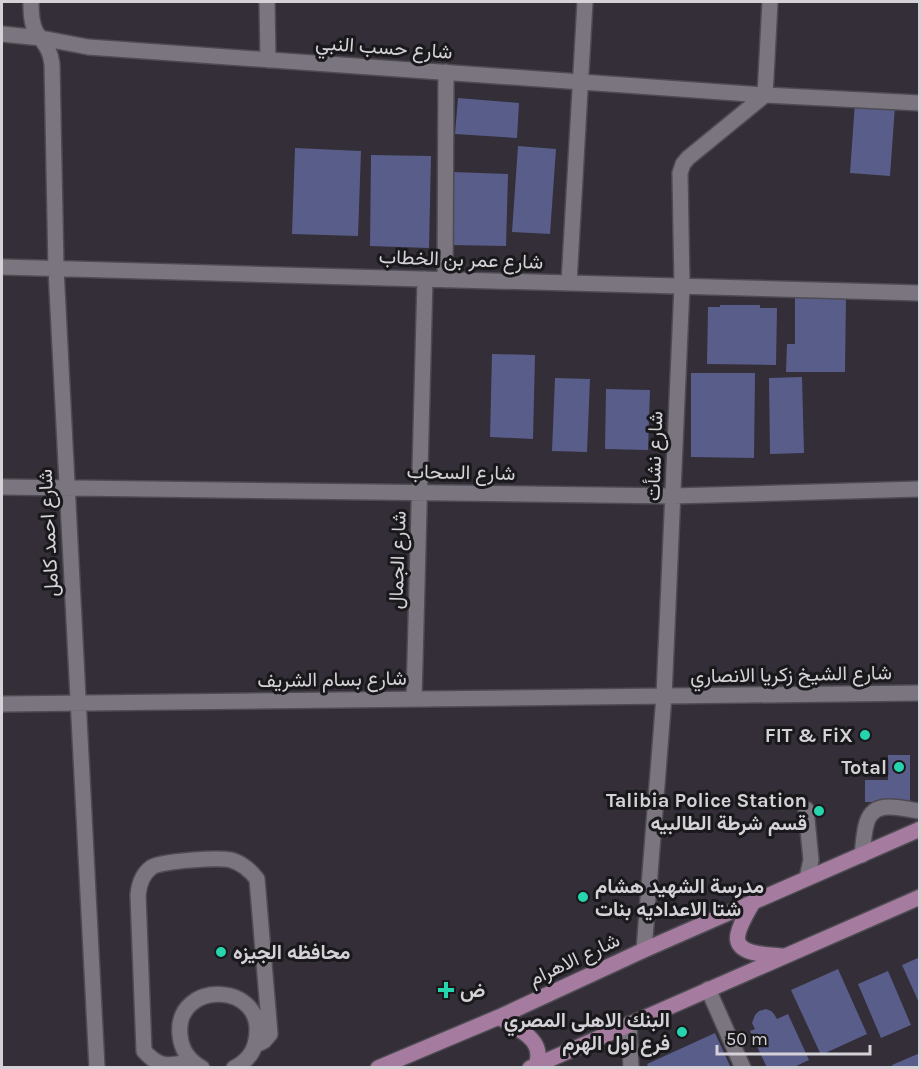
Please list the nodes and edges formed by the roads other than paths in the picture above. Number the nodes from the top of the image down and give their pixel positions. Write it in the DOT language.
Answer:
graph roads {
  1 [pos="31,2"];
  2 [pos="267,2"];
  3 [pos="585,2"];
  4 [pos="770,2"];
  5 [pos="2,34"];
  6 [pos="41,38"];
  7 [pos="268,60"];
  8 [pos="446,72"];
  9 [pos="580,82"];
  10 [pos="765,95"];
  11 [pos="920,103"];
  12 [pos="2,267"];
  13 [pos="56,269"];
  14 [pos="425,279"];
  15 [pos="445,279"];
  16 [pos="569,283"];
  17 [pos="682,286"];
  18 [pos="920,293"];
  19 [pos="2,487"];
  20 [pos="67,488"];
  21 [pos="920,489"];
  22 [pos="419,493"];
  23 [pos="673,496"];
  24 [pos="920,693"];
  25 [pos="664,696"];
  26 [pos="414,699"];
  27 [pos="78,703"];
  28 [pos="2,704"];
  29 [pos="806,809"];
  30 [pos="920,811"];
  31 [pos="920,829"];
  32 [pos="862,855"];
  33 [pos="807,878"];
  34 [pos="920,897"];
  35 [pos="752,904"];
  36 [pos="644,950"];
  37 [pos="784,956"];
  38 [pos="708,989"];
  39 [pos="499,1017"];
  40 [pos="629,1024"];
  41 [pos="256,1044"];
  42 [pos="198,1065"];
  43 [pos="533,1066"];
  44 [pos="97,1068"];
  45 [pos="234,1068"];
  46 [pos="378,1068"];
  47 [pos="631,1068"];
  48 [pos="743,1068"];
  1 -- 6 [label="street, شارع احمد كامل"];
  2 -- 7 [label="street"];
  3 -- 9 [label="street"];
  4 -- 10 [label="street"];
  5 -- 6 [label="street, شارع حسب النبي"];
  6 -- 7 [label="street, شارع حسب النبي"];
  6 -- 13 [label="street, شارع احمد كامل"];
  7 -- 8 [label="street, شارع حسب النبي"];
  8 -- 9 [label="street, شارع حسب النبي"];
  8 -- 15 [label="street"];
  9 -- 10 [label="street, شارع حسب النبي"];
  9 -- 16 [label="street"];
  10 -- 11 [label="street, شارع حسب النبي"];
  10 -- 17 [label="street, شارع نشأت"];
  12 -- 13 [label="street, شارع عمر بن الخطاب"];
  13 -- 14 [label="street, شارع عمر بن الخطاب"];
  13 -- 20 [label="street, شارع احمد كامل"];
  14 -- 15 [label="street, شارع عمر بن الخطاب"];
  14 -- 22 [label="street, شارع الجمال"];
  15 -- 16 [label="street, شارع عمر بن الخطاب"];
  16 -- 17 [label="street, شارع عمر بن الخطاب"];
  17 -- 18 [label="street, شارع عمر بن الخطاب"];
  17 -- 23 [label="street, شارع نشأت"];
  19 -- 20 [label="street, شارع السحاب"];
  20 -- 22 [label="street, شارع السحاب"];
  20 -- 27 [label="street, شارع احمد كامل"];
  21 -- 23 [label="street, شارع السحاب"];
  22 -- 23 [label="street, شارع السحاب"];
  22 -- 26 [label="street, شارع الجمال"];
  23 -- 25 [label="street, شارع نشأت"];
  24 -- 25 [label="street, شارع الشيخ زكريا الانصاري"];
  25 -- 26 [label="street, شارع بسام الشريف"];
  25 -- 36 [label="street, شارع نشأت"];
  26 -- 27 [label="street, شارع بسام الشريف"];
  27 -- 28 [label="street, شارع بسام الشريف"];
  27 -- 44 [label="street, شارع احمد كامل"];
  29 -- 33 [label="street"];
  30 -- 32 [label="street"];
  31 -- 32 [label="main road, شارع الاهرام"];
  32 -- 33 [label="main road, شارع الاهرام"];
  33 -- 35 [label="main road, شارع الاهرام"];
  34 -- 37 [label="main road"];
  35 -- 36 [label="main road, شارع الاهرام"];
  35 -- 37 [label="main road"];
  36 -- 39 [label="main road, شارع الاهرام"];
  37 -- 38 [label="main road"];
  38 -- 40 [label="main road"];
  38 -- 48 [label="street"];
  39 -- 43 [label="main road"];
  39 -- 46 [label="main road, شارع الاهرام"];
  40 -- 43 [label="main road"];
  40 -- 47 [label="street"];
  41 -- 42 [label="street"];
  41 -- 42 [label="street"];
  41 -- 45 [label="street"];
}
